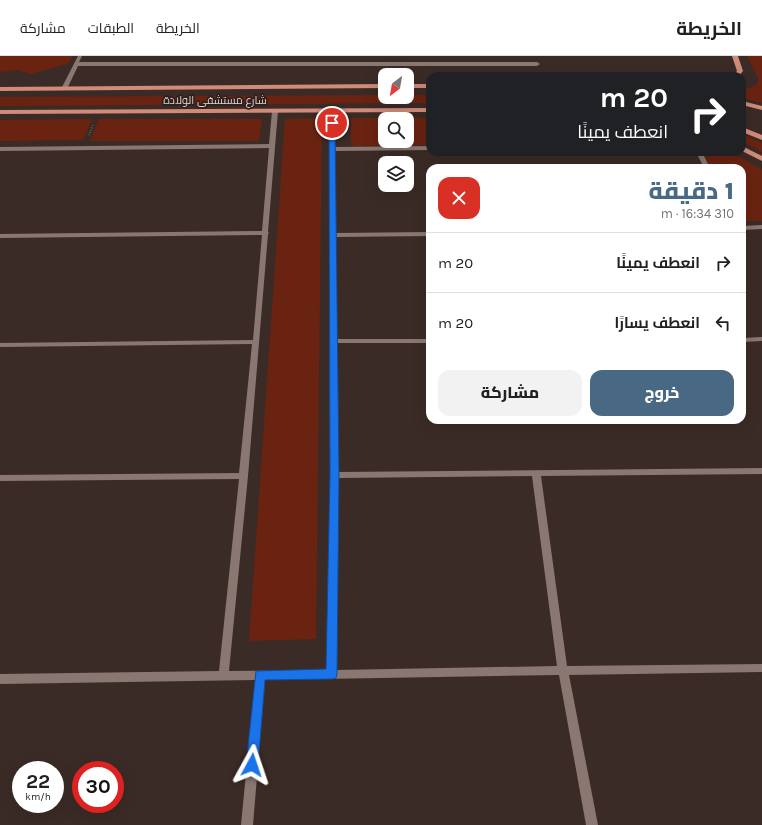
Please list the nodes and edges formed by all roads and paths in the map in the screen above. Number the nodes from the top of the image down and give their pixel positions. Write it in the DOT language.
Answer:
graph roads {
  1 [pos="80,56"];
  2 [pos="735,56"];
  3 [pos="76,64"];
  4 [pos="537,64"];
  5 [pos="739,72"];
  6 [pos="378,86"];
  7 [pos="414,86"];
  8 [pos="426,86"];
  9 [pos="0,89"];
  10 [pos="64,89"];
  11 [pos="746,105"];
  12 [pos="762,108"];
  13 [pos="426,110"];
  14 [pos="99,111"];
  15 [pos="275,111"];
  16 [pos="332,111"];
  17 [pos="0,112"];
  18 [pos="746,131"];
  19 [pos="762,138"];
  20 [pos="272,146"];
  21 [pos="84,148"];
  22 [pos="426,148"];
  23 [pos="0,149"];
  24 [pos="332,149"];
  25 [pos="746,150"];
  26 [pos="762,159"];
  27 [pos="762,227"];
  28 [pos="746,228"];
  29 [pos="266,233"];
  30 [pos="426,234"];
  31 [pos="0,236"];
  32 [pos="332,236"];
  33 [pos="746,340"];
  34 [pos="762,340"];
  35 [pos="333,341"];
  36 [pos="426,341"];
  37 [pos="256,342"];
  38 [pos="0,345"];
  39 [pos="762,471"];
  40 [pos="536,473"];
  41 [pos="334,475"];
  42 [pos="244,476"];
  43 [pos="0,478"];
  44 [pos="762,668"];
  45 [pos="564,671"];
  46 [pos="332,674"];
  47 [pos="224,675"];
  48 [pos="260,675"];
  49 [pos="0,678"];
  50 [pos="247,825"];
  51 [pos="592,825"];
  1 -- 3 [label="street"];
  2 -- 5 [label="main road"];
  3 -- 4 [label="street"];
  3 -- 10 [label="street"];
  6 -- 10 [label="main road, شارع مستشفى الولادة"];
  7 -- 8 [label="main road"];
  9 -- 10 [label="main road, شارع مستشفى الولادة"];
  11 -- 12 [label="main road"];
  13 -- 16 [label="main road, شارع مستشفى الولادة"];
  14 -- 15 [label="main road, شارع مستشفى الولادة"];
  14 -- 17 [label="main road, شارع مستشفى الولادة"];
  14 -- 21 [label="path"];
  15 -- 16 [label="main road, شارع مستشفى الولادة"];
  15 -- 20 [label="street"];
  16 -- 24 [label="street"];
  18 -- 19 [label="main road"];
  20 -- 21 [label="street"];
  20 -- 29 [label="street"];
  21 -- 23 [label="street"];
  22 -- 24 [label="street"];
  24 -- 32 [label="street"];
  25 -- 26 [label="main road"];
  27 -- 28 [label="street"];
  29 -- 31 [label="street"];
  29 -- 37 [label="street"];
  30 -- 32 [label="street"];
  32 -- 35 [label="street"];
  33 -- 34 [label="street"];
  35 -- 36 [label="street"];
  35 -- 41 [label="street"];
  37 -- 38 [label="street"];
  37 -- 42 [label="street"];
  39 -- 40 [label="street"];
  40 -- 41 [label="street"];
  40 -- 45 [label="street"];
  41 -- 46 [label="street"];
  42 -- 43 [label="street"];
  42 -- 47 [label="street"];
  44 -- 45 [label="street"];
  45 -- 46 [label="street"];
  45 -- 51 [label="street"];
  46 -- 48 [label="street"];
  47 -- 48 [label="street"];
  47 -- 49 [label="street"];
  48 -- 50 [label="street"];
}
